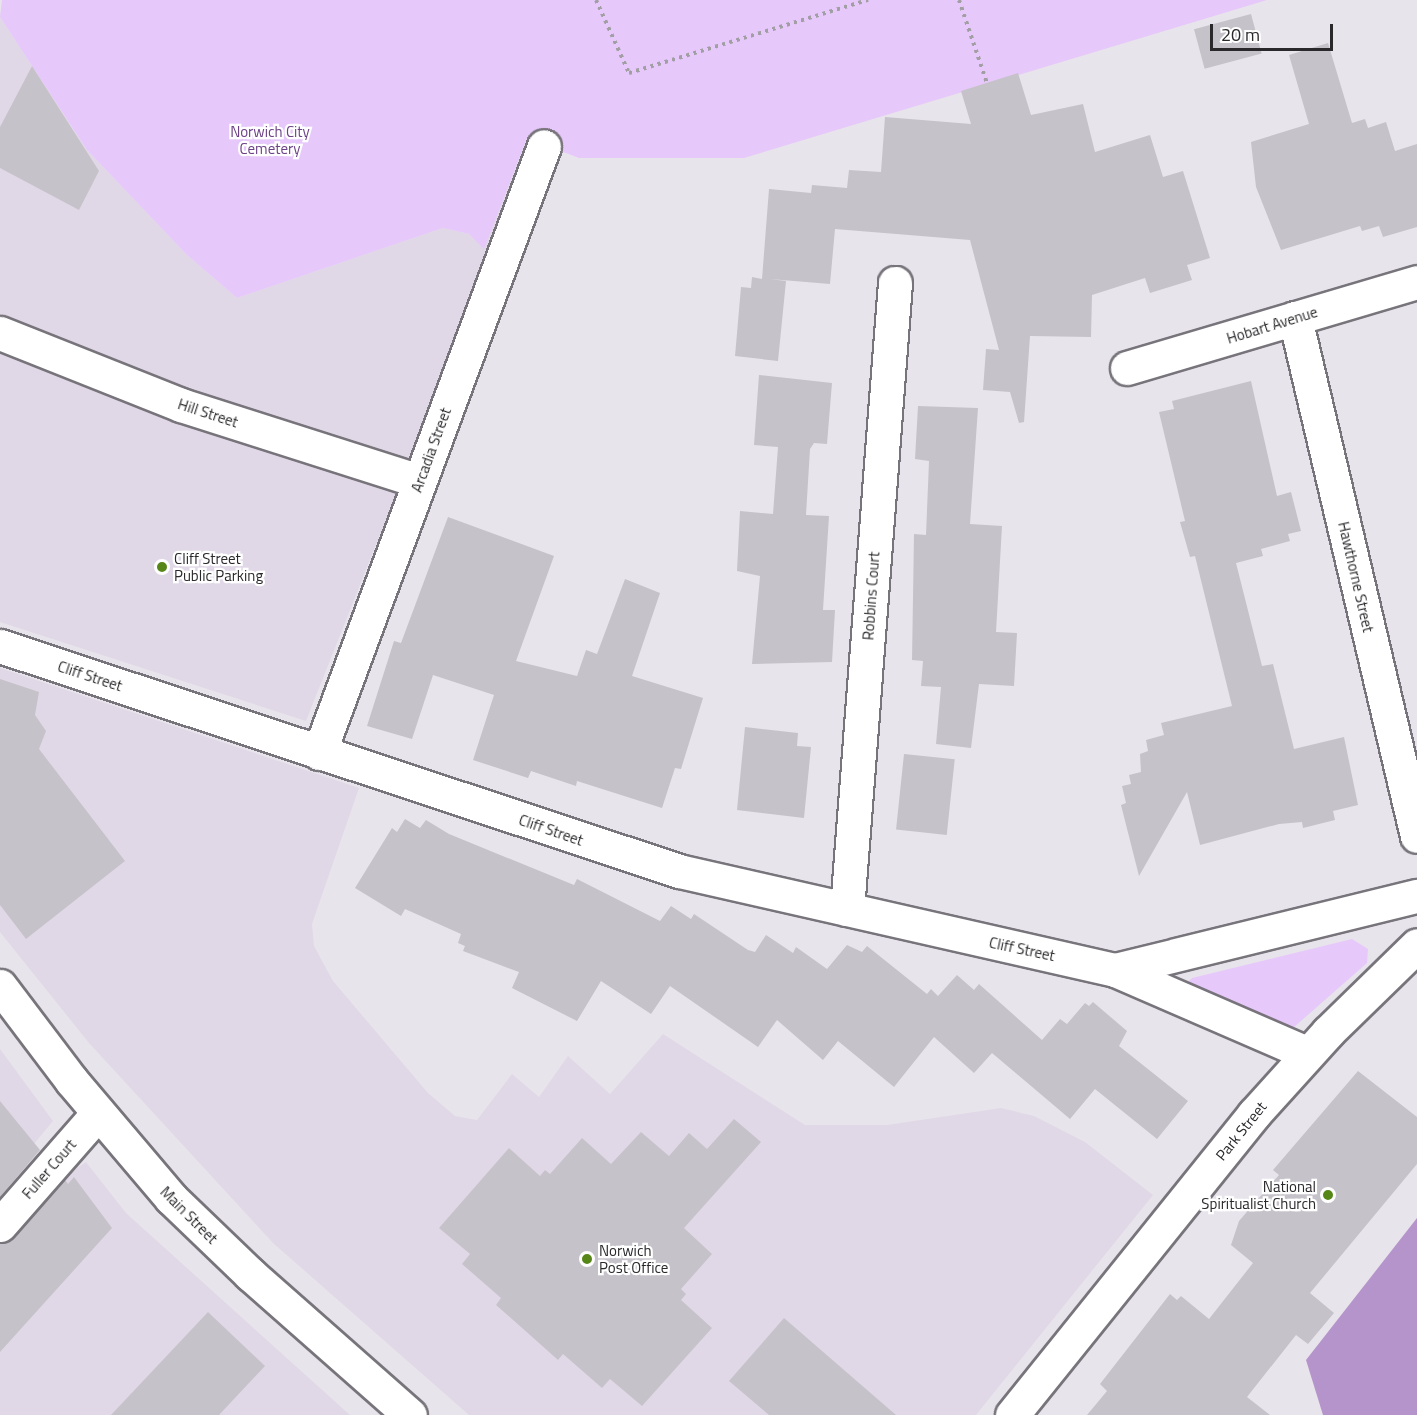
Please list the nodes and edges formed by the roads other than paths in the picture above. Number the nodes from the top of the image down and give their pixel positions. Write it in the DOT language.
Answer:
graph roads {
  1 [pos="544,146"];
  2 [pos="1417,282"];
  3 [pos="895,283"];
  4 [pos="1295,318"];
  5 [pos="0,333"];
  6 [pos="1127,368"];
  7 [pos="419,481"];
  8 [pos="0,646"];
  9 [pos="319,753"];
  10 [pos="1417,836"];
  11 [pos="1417,896"];
  12 [pos="847,909"];
  13 [pos="1417,945"];
  14 [pos="1115,969"];
  15 [pos="0,986"];
  16 [pos="1307,1053"];
  17 [pos="98,1113"];
  18 [pos="0,1225"];
  19 [pos="410,1415"];
  20 [pos="1012,1415"];
  1 -- 7 [label="street, Arcadia Street"];
  2 -- 4 [label="street, Hobart Avenue"];
  3 -- 12 [label="street, Robbins Court"];
  4 -- 6 [label="street, Hobart Avenue"];
  4 -- 10 [label="street, Hawthorne Street"];
  5 -- 7 [label="street, Hill Street"];
  7 -- 9 [label="street, Arcadia Street"];
  8 -- 9 [label="street, Cliff Street"];
  9 -- 12 [label="street, Cliff Street"];
  11 -- 14 [label="street, Cliff Street"];
  12 -- 14 [label="street, Cliff Street"];
  13 -- 16 [label="street, Park Street"];
  14 -- 16 [label="street, Cliff Street"];
  15 -- 17 [label="street, Main Street"];
  16 -- 20 [label="street, Park Street"];
  17 -- 18 [label="street, Fuller Court"];
  17 -- 19 [label="street, Main Street"];
}
